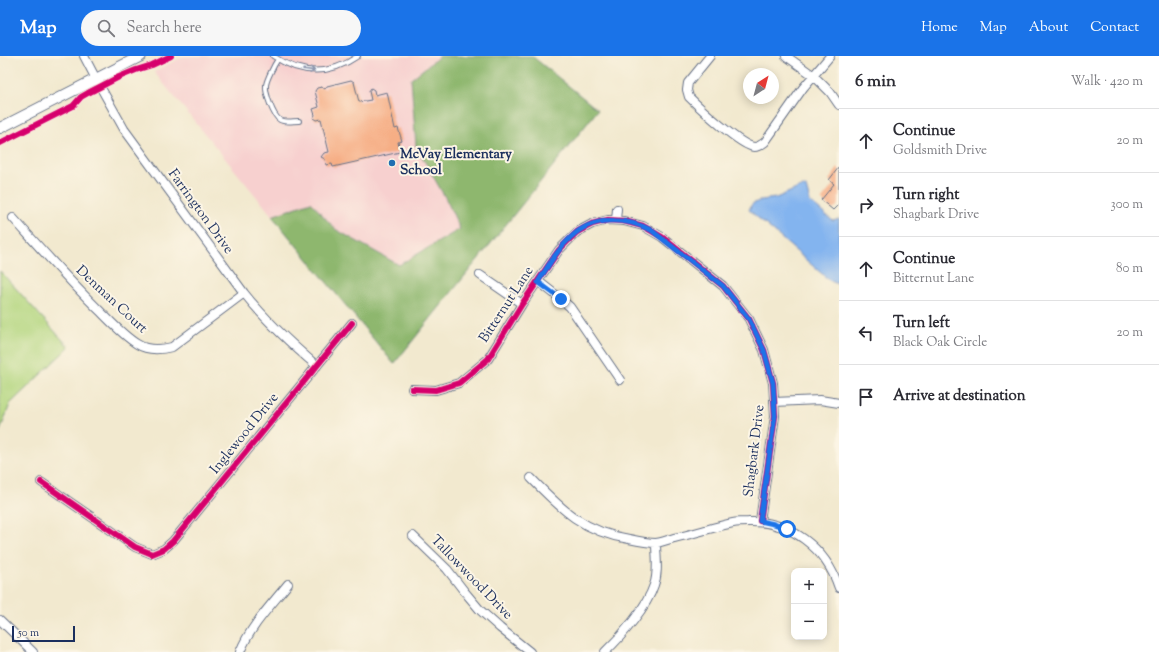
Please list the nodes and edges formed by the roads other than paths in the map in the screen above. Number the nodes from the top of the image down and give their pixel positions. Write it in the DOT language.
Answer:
graph roads {
  1 [pos="84,56"];
  2 [pos="141,56"];
  3 [pos="273,56"];
  4 [pos="348,56"];
  5 [pos="358,56"];
  6 [pos="710,56"];
  7 [pos="786,56"];
  8 [pos="830,56"];
  9 [pos="278,59"];
  10 [pos="351,61"];
  11 [pos="814,76"];
  12 [pos="96,79"];
  13 [pos="839,105"];
  14 [pos="299,121"];
  15 [pos="0,128"];
  16 [pos="617,209"];
  17 [pos="13,218"];
  18 [pos="616,220"];
  19 [pos="480,275"];
  20 [pos="538,282"];
  21 [pos="244,293"];
  22 [pos="522,304"];
  23 [pos="352,323"];
  24 [pos="317,366"];
  25 [pos="620,380"];
  26 [pos="412,389"];
  27 [pos="774,402"];
  28 [pos="839,403"];
  29 [pos="531,478"];
  30 [pos="41,482"];
  31 [pos="760,521"];
  32 [pos="413,536"];
  33 [pos="656,543"];
  34 [pos="288,584"];
  35 [pos="839,588"];
  36 [pos="0,620"];
  37 [pos="33,652"];
  38 [pos="240,652"];
  39 [pos="530,652"];
  40 [pos="606,652"];
  1 -- 12 [label="street, Farrington Drive"];
  2 -- 12 [label="street"];
  3 -- 9 [label="lane"];
  4 -- 10 [label="lane"];
  5 -- 10 [label="lane"];
  6 -- 11 [label="street"];
  7 -- 11 [label="street"];
  8 -- 11 [label="street"];
  9 -- 10 [label="lane, one-way"];
  9 -- 14 [label="lane"];
  11 -- 13 [label="street"];
  12 -- 15 [label="street"];
  12 -- 21 [label="street, Farrington Drive"];
  16 -- 18 [label="street"];
  17 -- 21 [label="street, Denman Court"];
  18 -- 20 [label="street, Bitternut Lane"];
  18 -- 27 [label="street, Shagbark Drive"];
  19 -- 22 [label="street"];
  20 -- 22 [label="street, Bitternut Lane"];
  20 -- 25 [label="street"];
  21 -- 24 [label="street, Farrington Drive"];
  22 -- 26 [label="street, Bitternut Lane"];
  23 -- 24 [label="street, Inglewood Drive"];
  24 -- 30 [label="street, Inglewood Drive"];
  27 -- 28 [label="street"];
  27 -- 31 [label="street, Shagbark Drive"];
  29 -- 33 [label="street"];
  31 -- 33 [label="street"];
  31 -- 35 [label="street"];
  32 -- 39 [label="street, Tallowwood Drive"];
  33 -- 40 [label="street"];
  34 -- 38 [label="street"];
  36 -- 37 [label="street"];
}
